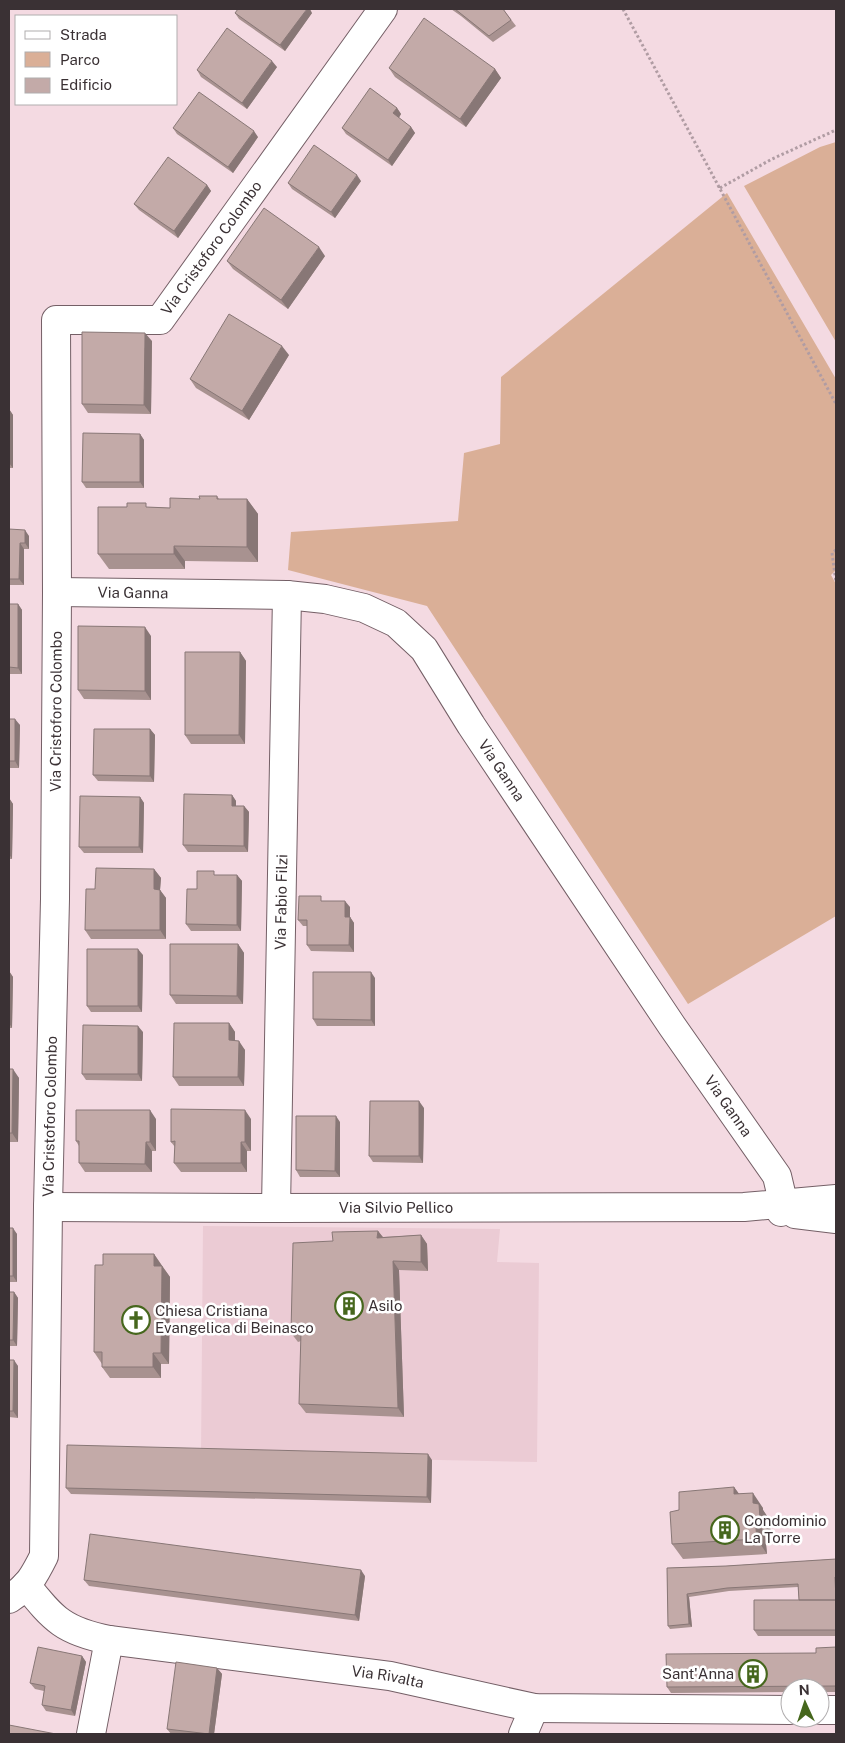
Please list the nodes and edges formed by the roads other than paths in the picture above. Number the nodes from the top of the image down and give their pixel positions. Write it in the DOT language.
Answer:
graph roads {
  1 [pos="383,9"];
  2 [pos="57,592"];
  3 [pos="287,595"];
  4 [pos="836,1199"];
  5 [pos="48,1207"];
  6 [pos="781,1207"];
  7 [pos="276,1208"];
  8 [pos="836,1219"];
  9 [pos="18,1592"];
  10 [pos="109,1640"];
  11 [pos="534,1708"];
  12 [pos="780,1710"];
  13 [pos="91,1734"];
  14 [pos="523,1734"];
  1 -- 2 [label="street, Via Cristoforo Colombo"];
  2 -- 3 [label="street, Via Ganna"];
  2 -- 5 [label="street, Via Cristoforo Colombo"];
  3 -- 6 [label="street, Via Ganna"];
  3 -- 7 [label="street, Via Fabio Filzi"];
  4 -- 6 [label="street, Via Silvio Pellico"];
  5 -- 7 [label="street, Via Silvio Pellico"];
  5 -- 9 [label="street, Via Cristoforo Colombo"];
  6 -- 7 [label="street, Via Silvio Pellico"];
  6 -- 8 [label="street, Via Silvio Pellico"];
  9 -- 10 [label="street, Via Rivalta"];
  10 -- 11 [label="street, Via Rivalta"];
  10 -- 13 [label="street"];
  11 -- 12 [label="street, Via Rivalta"];
  11 -- 14 [label="street"];
}
